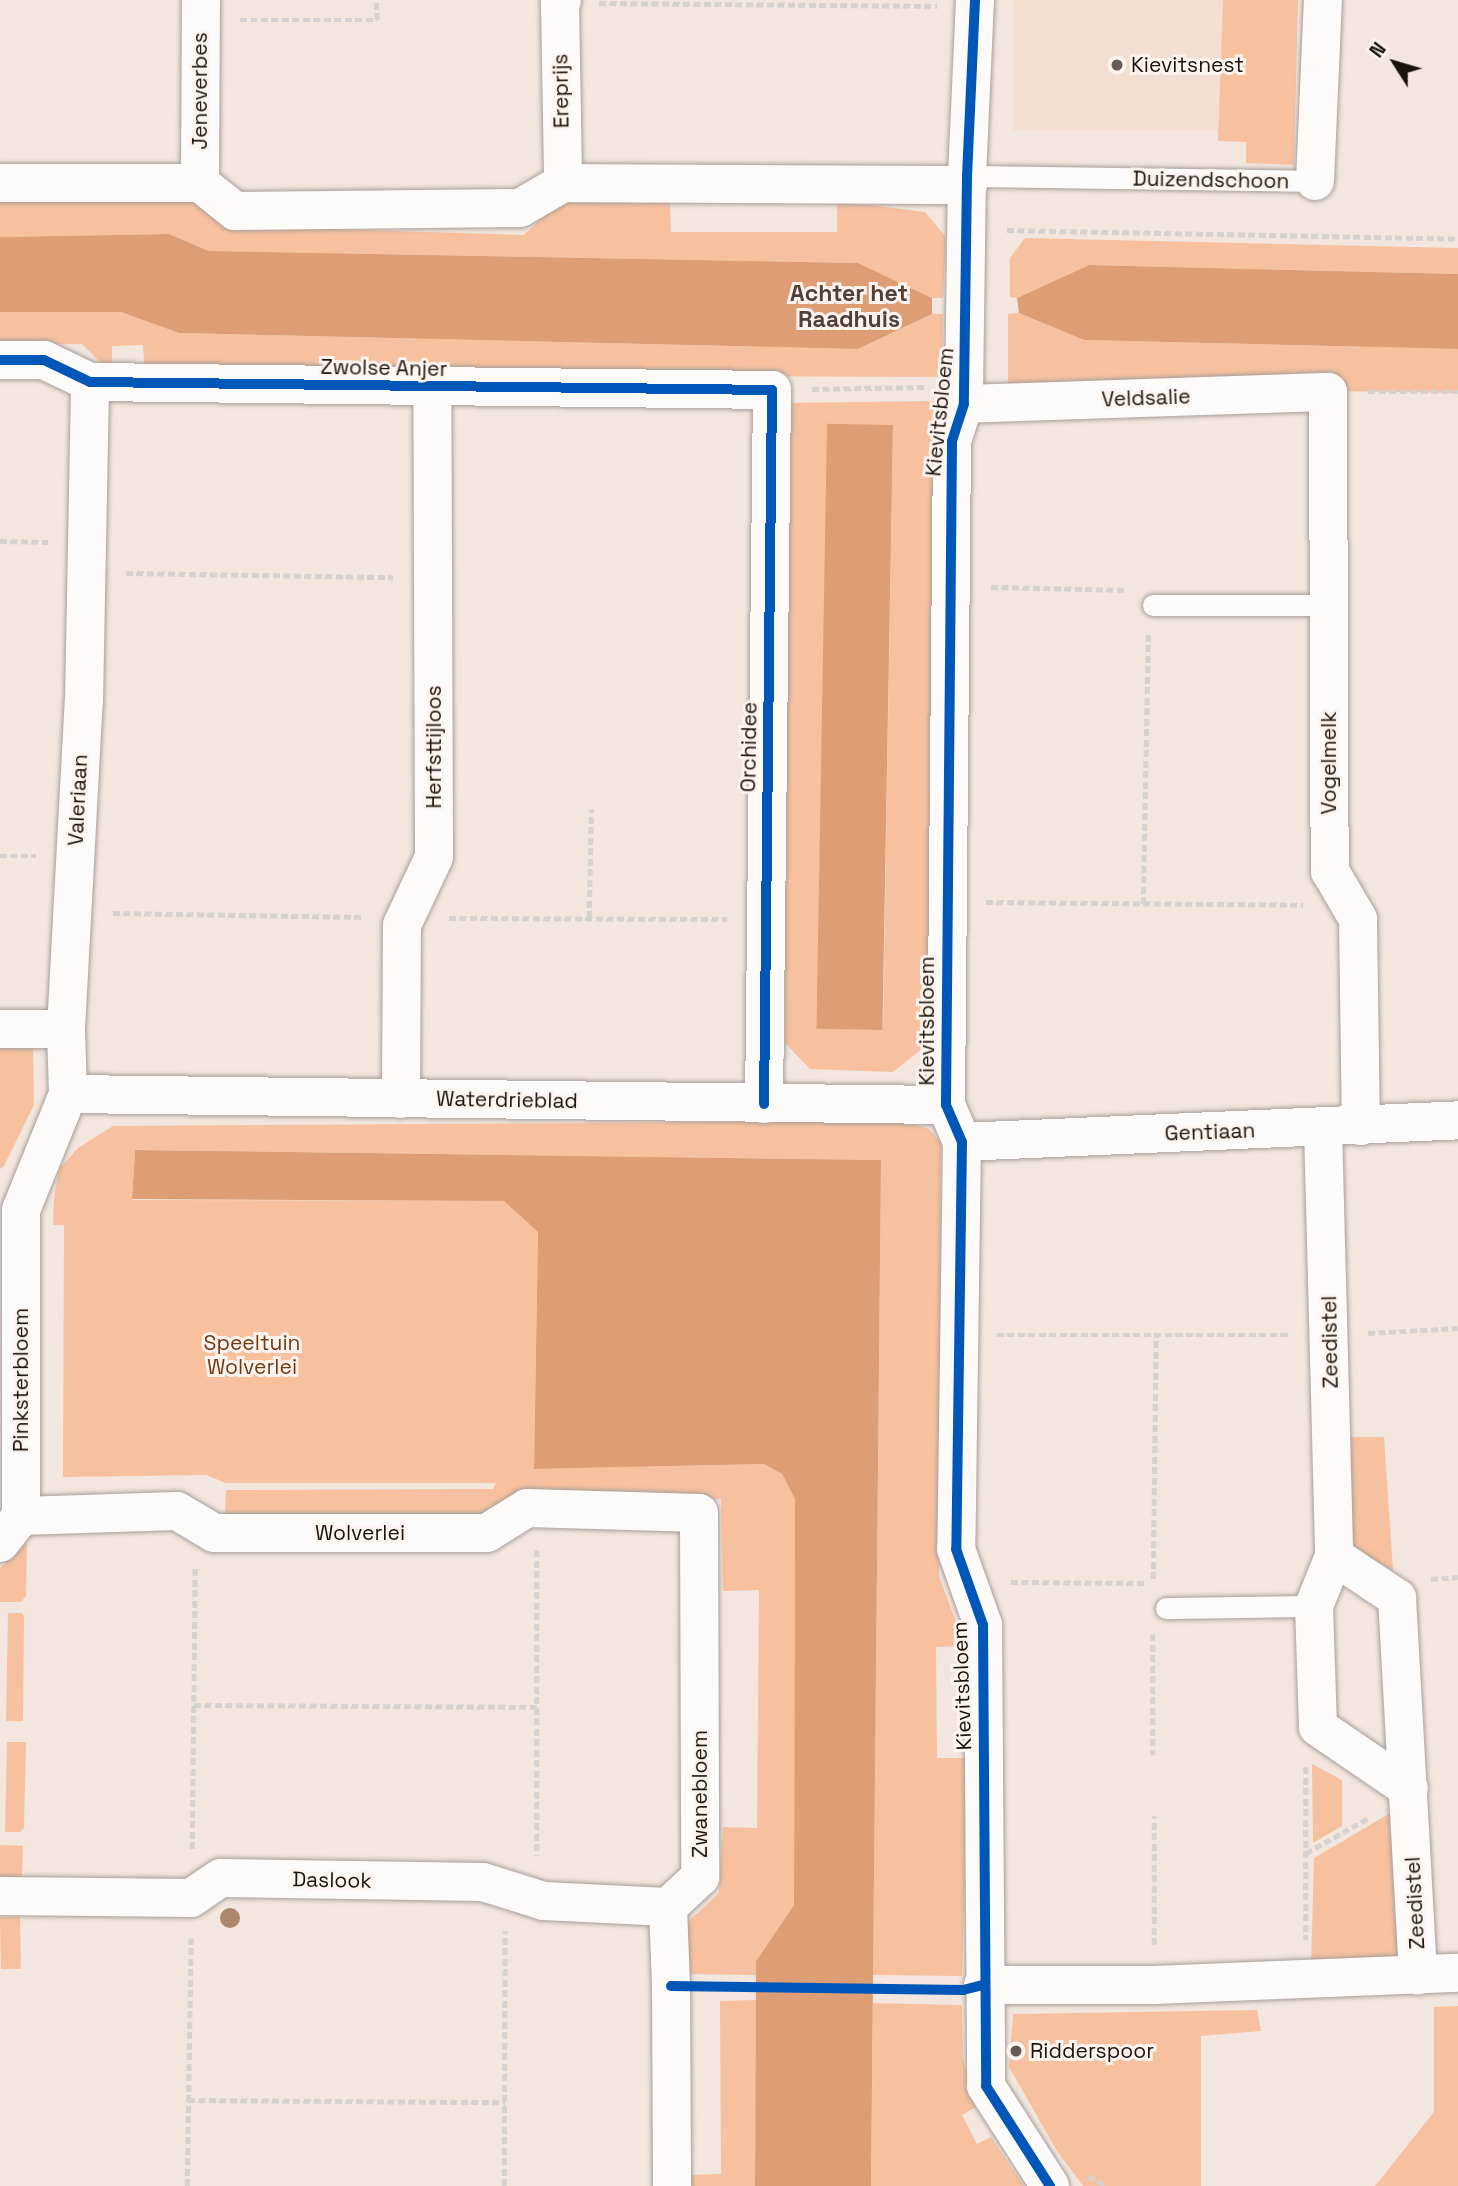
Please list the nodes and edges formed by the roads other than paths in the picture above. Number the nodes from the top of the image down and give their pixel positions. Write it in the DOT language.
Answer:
graph roads {
  1 [pos="1323,0"];
  2 [pos="561,2"];
  3 [pos="975,3"];
  4 [pos="201,10"];
  5 [pos="968,181"];
  6 [pos="1315,181"];
  7 [pos="0,183"];
  8 [pos="200,183"];
  9 [pos="563,183"];
  10 [pos="0,360"];
  11 [pos="90,382"];
  12 [pos="432,388"];
  13 [pos="772,390"];
  14 [pos="1328,393"];
  15 [pos="964,404"];
  16 [pos="1328,605"];
  17 [pos="1153,606"];
  18 [pos="0,1029"];
  19 [pos="66,1029"];
  20 [pos="68,1094"];
  21 [pos="401,1099"];
  22 [pos="764,1104"];
  23 [pos="946,1105"];
  24 [pos="1458,1120"];
  25 [pos="1362,1126"];
  26 [pos="1323,1128"];
  27 [pos="962,1142"];
  28 [pos="11,1210"];
  29 [pos="699,1513"];
  30 [pos="11,1530"];
  31 [pos="1334,1556"];
  32 [pos="1314,1606"];
  33 [pos="1159,1615"];
  34 [pos="1409,1792"];
  35 [pos="0,1896"];
  36 [pos="667,1907"];
  37 [pos="1458,1973"];
  38 [pos="1418,1975"];
  39 [pos="983,1985"];
  40 [pos="672,2186"];
  41 [pos="1050,2186"];
  1 -- 6 [label="street, Duizendschoon"];
  2 -- 9 [label="street, Ereprijs"];
  3 -- 5 [label="street, Kievitsbloem"];
  4 -- 8 [label="street, Jeneverbes"];
  5 -- 6 [label="lane, Duizendschoon"];
  5 -- 9 [label="street"];
  5 -- 15 [label="street, Kievitsbloem"];
  7 -- 8 [label="street"];
  8 -- 9 [label="street"];
  10 -- 11 [label="street, Zwolse Anjer"];
  11 -- 12 [label="street, Zwolse Anjer"];
  11 -- 19 [label="street, Valeriaan"];
  12 -- 13 [label="street, Zwolse Anjer"];
  12 -- 21 [label="street, Herfsttijloos"];
  13 -- 22 [label="street, Orchidee"];
  14 -- 15 [label="street, Veldsalie"];
  14 -- 16 [label="street, Vogelmelk"];
  15 -- 23 [label="street, Kievitsbloem"];
  16 -- 17 [label="lane"];
  16 -- 25 [label="street, Vogelmelk"];
  18 -- 19 [label="street"];
  19 -- 20 [label="street, Valeriaan"];
  20 -- 21 [label="street, Waterdrieblad"];
  20 -- 28 [label="street, Valeriaan"];
  21 -- 22 [label="street, Waterdrieblad"];
  22 -- 23 [label="street, Waterdrieblad"];
  23 -- 27 [label="street, Kievitsbloem"];
  24 -- 25 [label="street, Gentiaan"];
  25 -- 26 [label="street, Gentiaan"];
  26 -- 27 [label="street, Gentiaan"];
  26 -- 31 [label="street, Zeedistel"];
  27 -- 39 [label="street, Kievitsbloem"];
  28 -- 30 [label="street, Pinksterbloem"];
  29 -- 30 [label="street, Wolverlei"];
  29 -- 36 [label="street, Zwanebloem"];
  31 -- 32 [label="street, Zeedistel"];
  31 -- 34 [label="street, Zeedistel"];
  32 -- 33 [label="lane"];
  32 -- 34 [label="street, Zeedistel"];
  34 -- 38 [label="street, Zeedistel"];
  35 -- 36 [label="street, Daslook"];
  36 -- 40 [label="street"];
  37 -- 38 [label="street"];
  38 -- 39 [label="street"];
  39 -- 41 [label="street, Kievitsbloem"];
}
